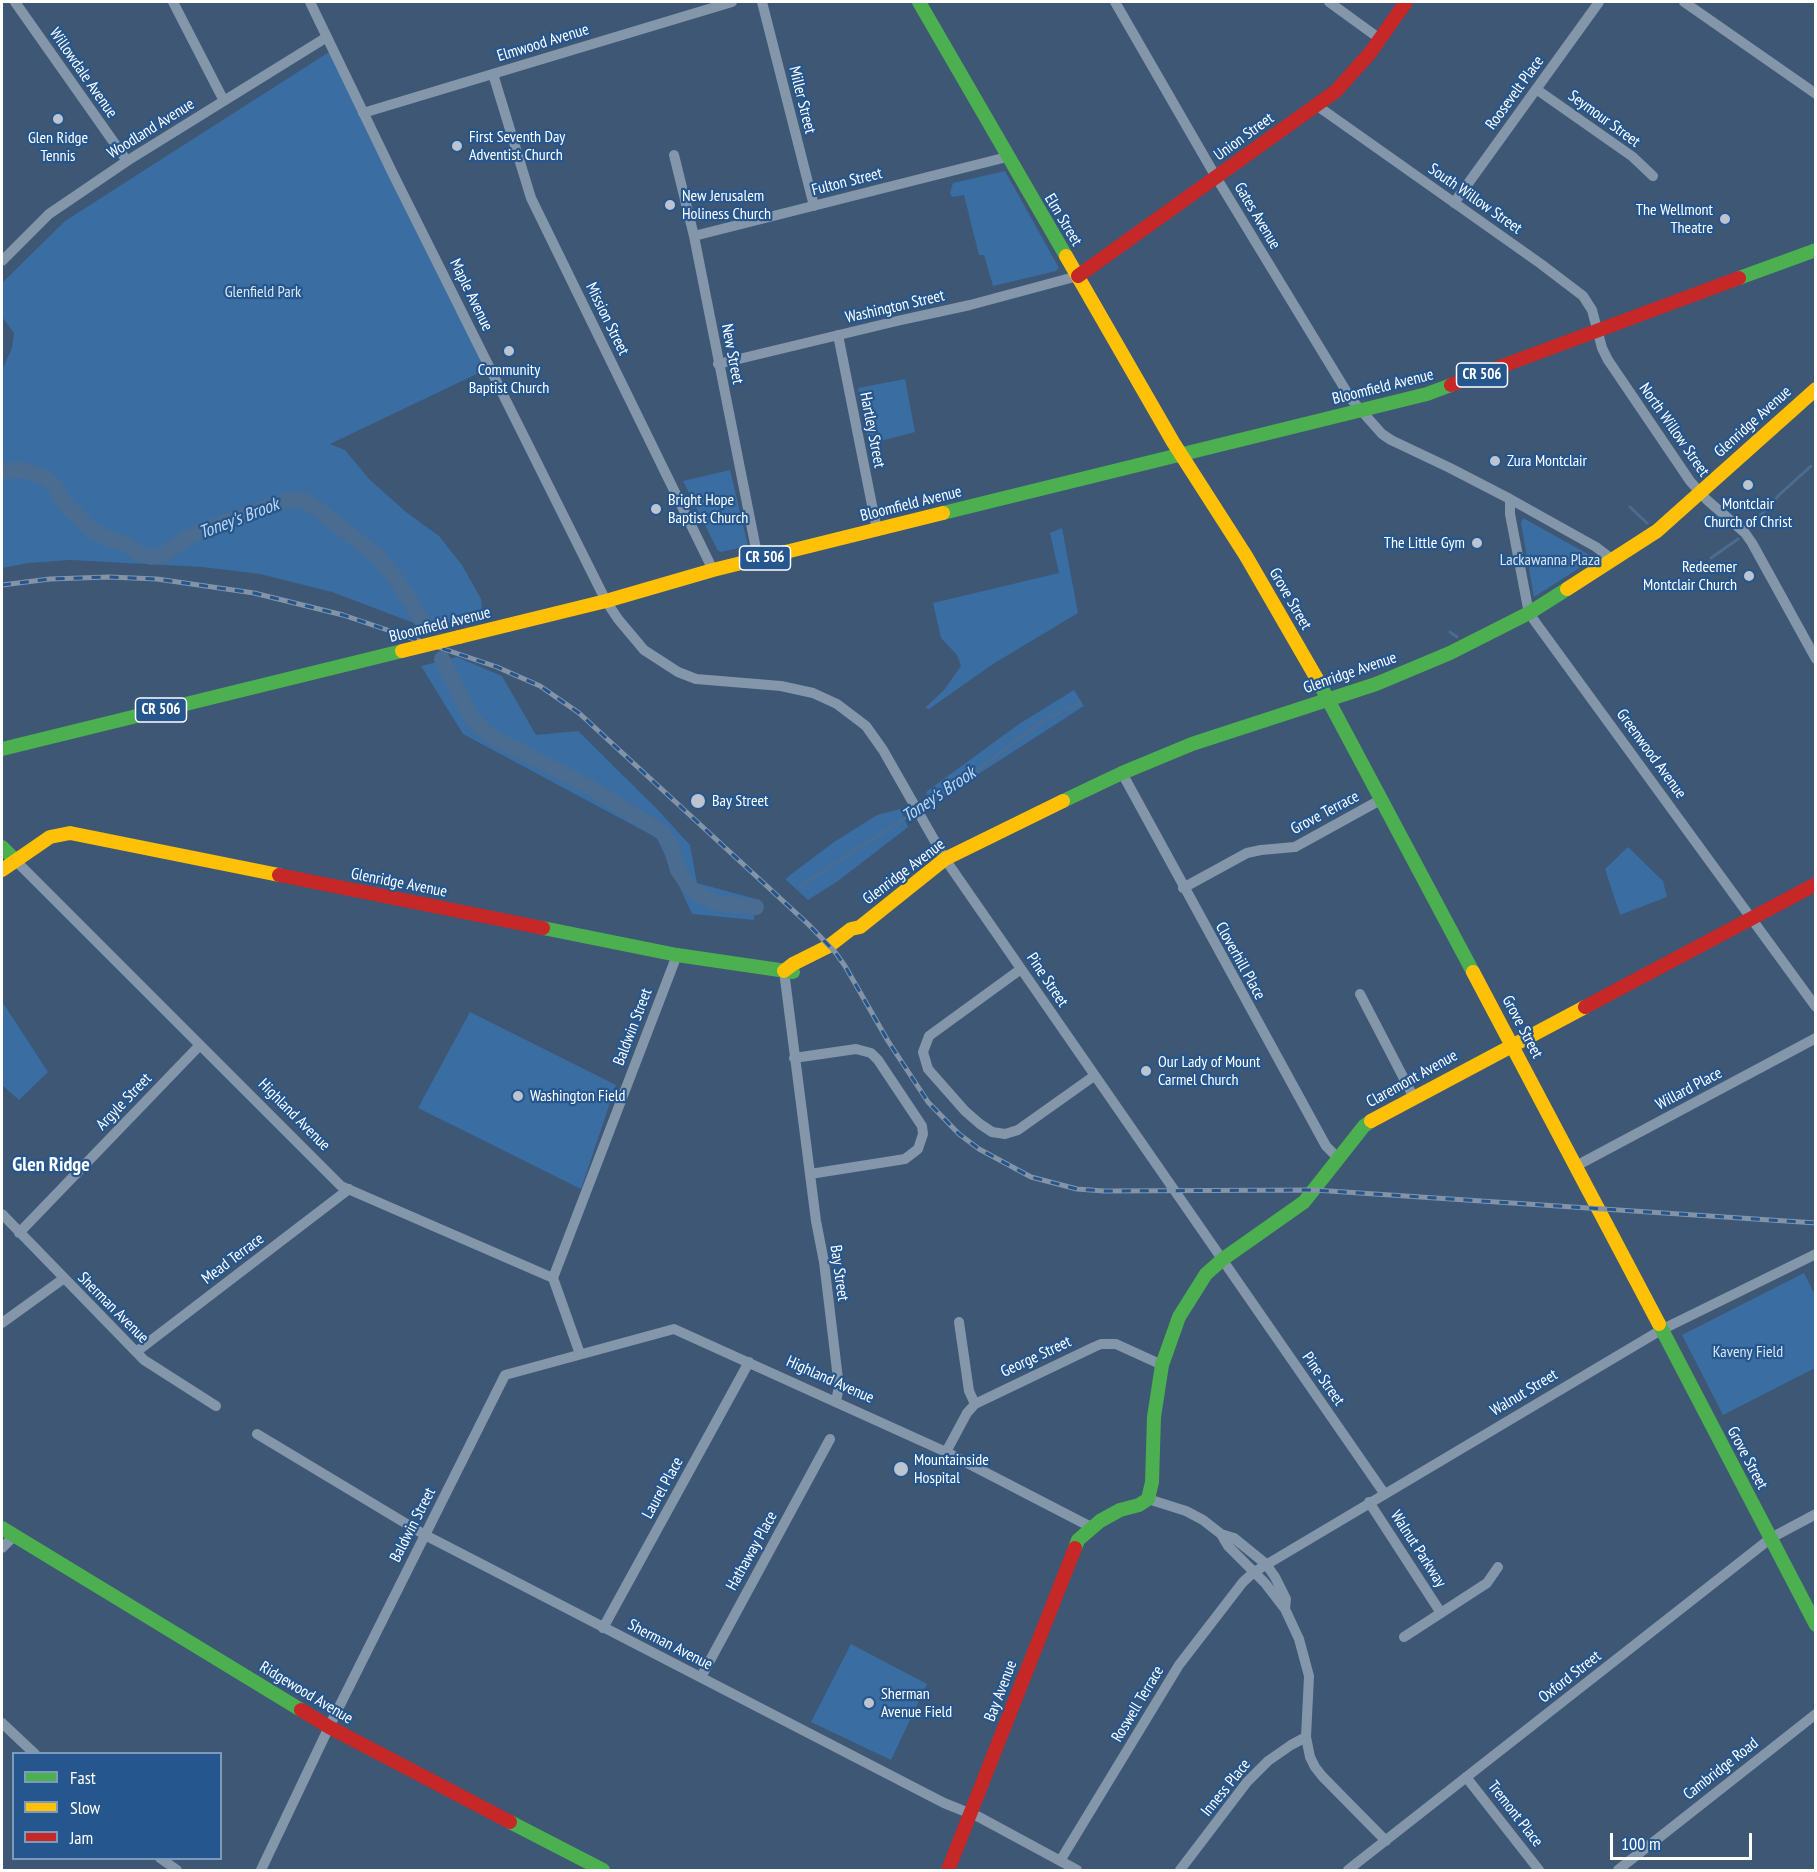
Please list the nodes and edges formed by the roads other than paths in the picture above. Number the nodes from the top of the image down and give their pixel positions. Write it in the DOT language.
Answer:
graph roads {
  1 [pos="15,2"];
  2 [pos="173,2"];
  3 [pos="310,2"];
  4 [pos="732,2"];
  5 [pos="762,2"];
  6 [pos="919,2"];
  7 [pos="1115,2"];
  8 [pos="1329,2"];
  9 [pos="1406,2"];
  10 [pos="1599,2"];
  11 [pos="1689,3"];
  12 [pos="327,37"];
  13 [pos="1380,39"];
  14 [pos="493,74"];
  15 [pos="1536,89"];
  16 [pos="1815,92"];
  17 [pos="224,101"];
  18 [pos="1316,105"];
  19 [pos="363,113"];
  20 [pos="674,154"];
  21 [pos="1007,157"];
  22 [pos="127,161"];
  23 [pos="1653,176"];
  24 [pos="1216,177"];
  25 [pos="1454,203"];
  26 [pos="814,206"];
  27 [pos="694,236"];
  28 [pos="1815,250"];
  29 [pos="2,261"];
  30 [pos="1078,276"];
  31 [pos="1599,331"];
  32 [pos="838,335"];
  33 [pos="718,364"];
  34 [pos="1815,389"];
  35 [pos="1362,411"];
  36 [pos="1180,454"];
  37 [pos="1700,493"];
  38 [pos="1510,499"];
  39 [pos="876,530"];
  40 [pos="758,559"];
  41 [pos="1613,560"];
  42 [pos="713,570"];
  43 [pos="606,601"];
  44 [pos="1529,613"];
  45 [pos="1815,658"];
  46 [pos="1329,699"];
  47 [pos="2,749"];
  48 [pos="1122,773"];
  49 [pos="1382,799"];
  50 [pos="2,848"];
  51 [pos="945,859"];
  52 [pos="15,860"];
  53 [pos="2,870"];
  54 [pos="1815,884"];
  55 [pos="1183,888"];
  56 [pos="1752,918"];
  57 [pos="677,955"];
  58 [pos="1021,969"];
  59 [pos="784,971"];
  60 [pos="1360,994"];
  61 [pos="1815,1007"];
  62 [pos="1815,1038"];
  63 [pos="1512,1044"];
  64 [pos="200,1045"];
  65 [pos="794,1058"];
  66 [pos="1094,1076"];
  67 [pos="1413,1096"];
  68 [pos="1338,1158"];
  69 [pos="1576,1166"];
  70 [pos="810,1174"];
  71 [pos="349,1189"];
  72 [pos="2,1214"];
  73 [pos="19,1233"];
  74 [pos="1813,1255"];
  75 [pos="1222,1259"];
  76 [pos="1815,1267"];
  77 [pos="553,1278"];
  78 [pos="63,1280"];
  79 [pos="959,1322"];
  80 [pos="2,1323"];
  81 [pos="1661,1330"];
  82 [pos="699,1340"];
  83 [pos="136,1353"];
  84 [pos="580,1354"];
  85 [pos="749,1362"];
  86 [pos="1162,1365"];
  87 [pos="836,1401"];
  88 [pos="975,1404"];
  89 [pos="216,1406"];
  90 [pos="257,1434"];
  91 [pos="830,1439"];
  92 [pos="946,1452"];
  93 [pos="1384,1493"];
  94 [pos="1148,1498"];
  95 [pos="1369,1502"];
  96 [pos="1815,1514"];
  97 [pos="1091,1527"];
  98 [pos="7,1531"];
  99 [pos="1221,1534"];
  100 [pos="425,1535"];
  101 [pos="1771,1538"];
  102 [pos="2,1548"];
  103 [pos="1266,1564"];
  104 [pos="1498,1567"];
  105 [pos="1254,1572"];
  106 [pos="1285,1609"];
  107 [pos="1441,1613"];
  108 [pos="1815,1626"];
  109 [pos="603,1628"];
  110 [pos="1404,1637"];
  111 [pos="701,1677"];
  112 [pos="1815,1714"];
  113 [pos="2,1723"];
  114 [pos="329,1727"];
  115 [pos="1306,1737"];
  116 [pos="33,1752"];
  117 [pos="1466,1777"];
  118 [pos="970,1814"];
  119 [pos="1386,1841"];
  120 [pos="163,1860"];
  121 [pos="1060,1861"];
  122 [pos="177,1870"];
  123 [pos="261,1870"];
  124 [pos="603,1870"];
  125 [pos="948,1870"];
  126 [pos="1077,1870"];
  127 [pos="1180,1870"];
  128 [pos="1348,1870"];
  129 [pos="1539,1870"];
  130 [pos="1618,1870"];
  1 -- 22 [label="street, Willowdale Avenue"];
  2 -- 17 [label="street"];
  3 -- 12 [label="street, Maple Avenue"];
  4 -- 14 [label="street, Elmwood Avenue"];
  5 -- 26 [label="street, Miller Street"];
  6 -- 21 [label="street, Elm Street"];
  7 -- 24 [label="street, Gates Avenue"];
  8 -- 13 [label="street"];
  9 -- 13 [label="street, Union Street"];
  10 -- 15 [label="street, Roosevelt Place"];
  11 -- 16 [label="street"];
  12 -- 17 [label="street, Woodland Avenue"];
  12 -- 19 [label="street, Maple Avenue"];
  13 -- 18 [label="street, Union Street"];
  14 -- 19 [label="street, Elmwood Avenue"];
  14 -- 42 [label="street, Mission Street"];
  15 -- 23 [label="street, Seymour Street"];
  15 -- 25 [label="street, Roosevelt Place"];
  17 -- 22 [label="street, Woodland Avenue"];
  18 -- 24 [label="street, Union Street"];
  18 -- 25 [label="street, South Willow Street"];
  19 -- 43 [label="street, Maple Avenue"];
  20 -- 27 [label="street, New Street"];
  21 -- 26 [label="street, Fulton Street"];
  21 -- 30 [label="street, Elm Street"];
  22 -- 29 [label="street, Woodland Avenue"];
  24 -- 30 [label="street, Union Street"];
  24 -- 35 [label="street, Gates Avenue"];
  25 -- 31 [label="street, South Willow Street"];
  26 -- 27 [label="street, Fulton Street"];
  27 -- 33 [label="street, New Street"];
  28 -- 31 [label="street, Bloomfield Avenue / CR 506"];
  30 -- 32 [label="street, Washington Street"];
  30 -- 36 [label="street, Elm Street"];
  31 -- 35 [label="street, Bloomfield Avenue / CR 506"];
  31 -- 37 [label="street, North Willow Street"];
  32 -- 33 [label="street, Washington Street"];
  32 -- 39 [label="street, Hartley Street"];
  33 -- 40 [label="street, New Street"];
  34 -- 37 [label="street, Glenridge Avenue"];
  35 -- 36 [label="street, Bloomfield Avenue / CR 506"];
  35 -- 38 [label="street"];
  36 -- 39 [label="street, Bloomfield Avenue / CR 506"];
  36 -- 46 [label="street, Grove Street"];
  37 -- 41 [label="street, Glenridge Avenue"];
  37 -- 45 [label="street, North Willow Street"];
  38 -- 41 [label="street"];
  38 -- 44 [label="street, Greenwood Avenue"];
  39 -- 40 [label="street, Bloomfield Avenue / CR 506"];
  40 -- 42 [label="street, Bloomfield Avenue / CR 506"];
  41 -- 44 [label="street, Glenridge Avenue"];
  42 -- 43 [label="street, Bloomfield Avenue / CR 506"];
  43 -- 47 [label="street, Bloomfield Avenue / CR 506, bridge"];
  43 -- 51 [label="street, Pine Street"];
  44 -- 46 [label="street, Glenridge Avenue"];
  44 -- 56 [label="street, Greenwood Avenue"];
  46 -- 48 [label="street, Glenridge Avenue"];
  46 -- 49 [label="street, Grove Street"];
  48 -- 51 [label="street, Glenridge Avenue"];
  48 -- 55 [label="street, Cloverhill Place"];
  49 -- 55 [label="street, Grove Terrace"];
  49 -- 63 [label="street, Grove Street"];
  50 -- 52 [label="street, Highland Avenue"];
  51 -- 58 [label="street, Pine Street"];
  51 -- 59 [label="street, Glenridge Avenue"];
  52 -- 53 [label="street, Glenridge Avenue"];
  52 -- 57 [label="street, Glenridge Avenue"];
  52 -- 64 [label="street, Highland Avenue"];
  54 -- 56 [label="street, Claremont Avenue"];
  55 -- 68 [label="street, Cloverhill Place"];
  56 -- 61 [label="street, Greenwood Avenue"];
  56 -- 63 [label="street, Claremont Avenue"];
  57 -- 59 [label="street, Glenridge Avenue"];
  57 -- 77 [label="street, Baldwin Street"];
  58 -- 66 [label="street, Pine Street"];
  58 -- 66 [label="street"];
  59 -- 65 [label="street, Bay Street"];
  60 -- 67 [label="street"];
  62 -- 69 [label="street, Willard Place"];
  63 -- 67 [label="street, Claremont Avenue"];
  63 -- 69 [label="street, Grove Street"];
  64 -- 71 [label="street, Highland Avenue"];
  64 -- 73 [label="street, Argyle Street"];
  65 -- 70 [label="street, Bay Street"];
  65 -- 70 [label="street"];
  66 -- 75 [label="street, Pine Street"];
  67 -- 68 [label="street, Claremont Avenue"];
  68 -- 75 [label="street, Claremont Avenue"];
  69 -- 81 [label="street, Grove Street"];
  70 -- 87 [label="street, Bay Street"];
  71 -- 77 [label="street, Highland Avenue"];
  71 -- 83 [label="street, Mead Terrace"];
  72 -- 73 [label="street, Sherman Avenue"];
  73 -- 78 [label="street, Sherman Avenue"];
  74 -- 76 [label="street"];
  74 -- 81 [label="street, Walnut Street"];
  75 -- 86 [label="street, Claremont Avenue"];
  75 -- 93 [label="street, Pine Street"];
  77 -- 84 [label="street"];
  78 -- 80 [label="street"];
  78 -- 83 [label="street, Sherman Avenue"];
  79 -- 88 [label="street"];
  81 -- 93 [label="street, Walnut Street"];
  81 -- 101 [label="street, Grove Street"];
  82 -- 84 [label="street, Baldwin Street"];
  82 -- 85 [label="street, Highland Avenue"];
  83 -- 89 [label="street, Sherman Avenue"];
  84 -- 100 [label="street, Baldwin Street"];
  85 -- 87 [label="street, Highland Avenue"];
  85 -- 109 [label="street, Laurel Place"];
  86 -- 88 [label="street, George Street"];
  86 -- 94 [label="street, Claremont Avenue"];
  87 -- 92 [label="street, Highland Avenue"];
  88 -- 92 [label="street"];
  90 -- 100 [label="street, Sherman Avenue"];
  91 -- 111 [label="street, Hathaway Place"];
  92 -- 97 [label="street, Highland Avenue"];
  93 -- 95 [label="street, Walnut Street"];
  94 -- 97 [label="street"];
  94 -- 99 [label="street"];
  95 -- 103 [label="street, Walnut Street"];
  95 -- 107 [label="street, Walnut Parkway"];
  96 -- 101 [label="street, Oxford Street"];
  97 -- 118 [label="street, Bay Avenue"];
  98 -- 102 [label="street"];
  98 -- 114 [label="street, Ridgewood Avenue"];
  99 -- 103 [label="street"];
  99 -- 105 [label="street"];
  100 -- 109 [label="street, Sherman Avenue"];
  100 -- 114 [label="street, Baldwin Street"];
  101 -- 108 [label="street, Grove Street"];
  101 -- 117 [label="street, Oxford Street"];
  103 -- 105 [label="street, Walnut Street"];
  103 -- 106 [label="street"];
  104 -- 107 [label="street, Walnut Parkway"];
  105 -- 106 [label="street"];
  105 -- 121 [label="street, Roswell Terrace"];
  106 -- 115 [label="street"];
  107 -- 110 [label="street, Walnut Parkway"];
  109 -- 111 [label="street, Sherman Avenue"];
  111 -- 118 [label="street, Sherman Avenue"];
  112 -- 130 [label="street, Cambridge Road"];
  113 -- 116 [label="street"];
  114 -- 123 [label="street, Baldwin Street"];
  114 -- 124 [label="street, Ridgewood Avenue"];
  115 -- 119 [label="street"];
  115 -- 127 [label="street, Inness Place"];
  117 -- 119 [label="street, Oxford Street"];
  117 -- 129 [label="street, Tremont Place"];
  118 -- 121 [label="street, Sherman Avenue"];
  118 -- 125 [label="street, Bay Avenue"];
  119 -- 128 [label="street, Oxford Street"];
  120 -- 122 [label="street"];
  121 -- 126 [label="street, Sherman Avenue"];
}
